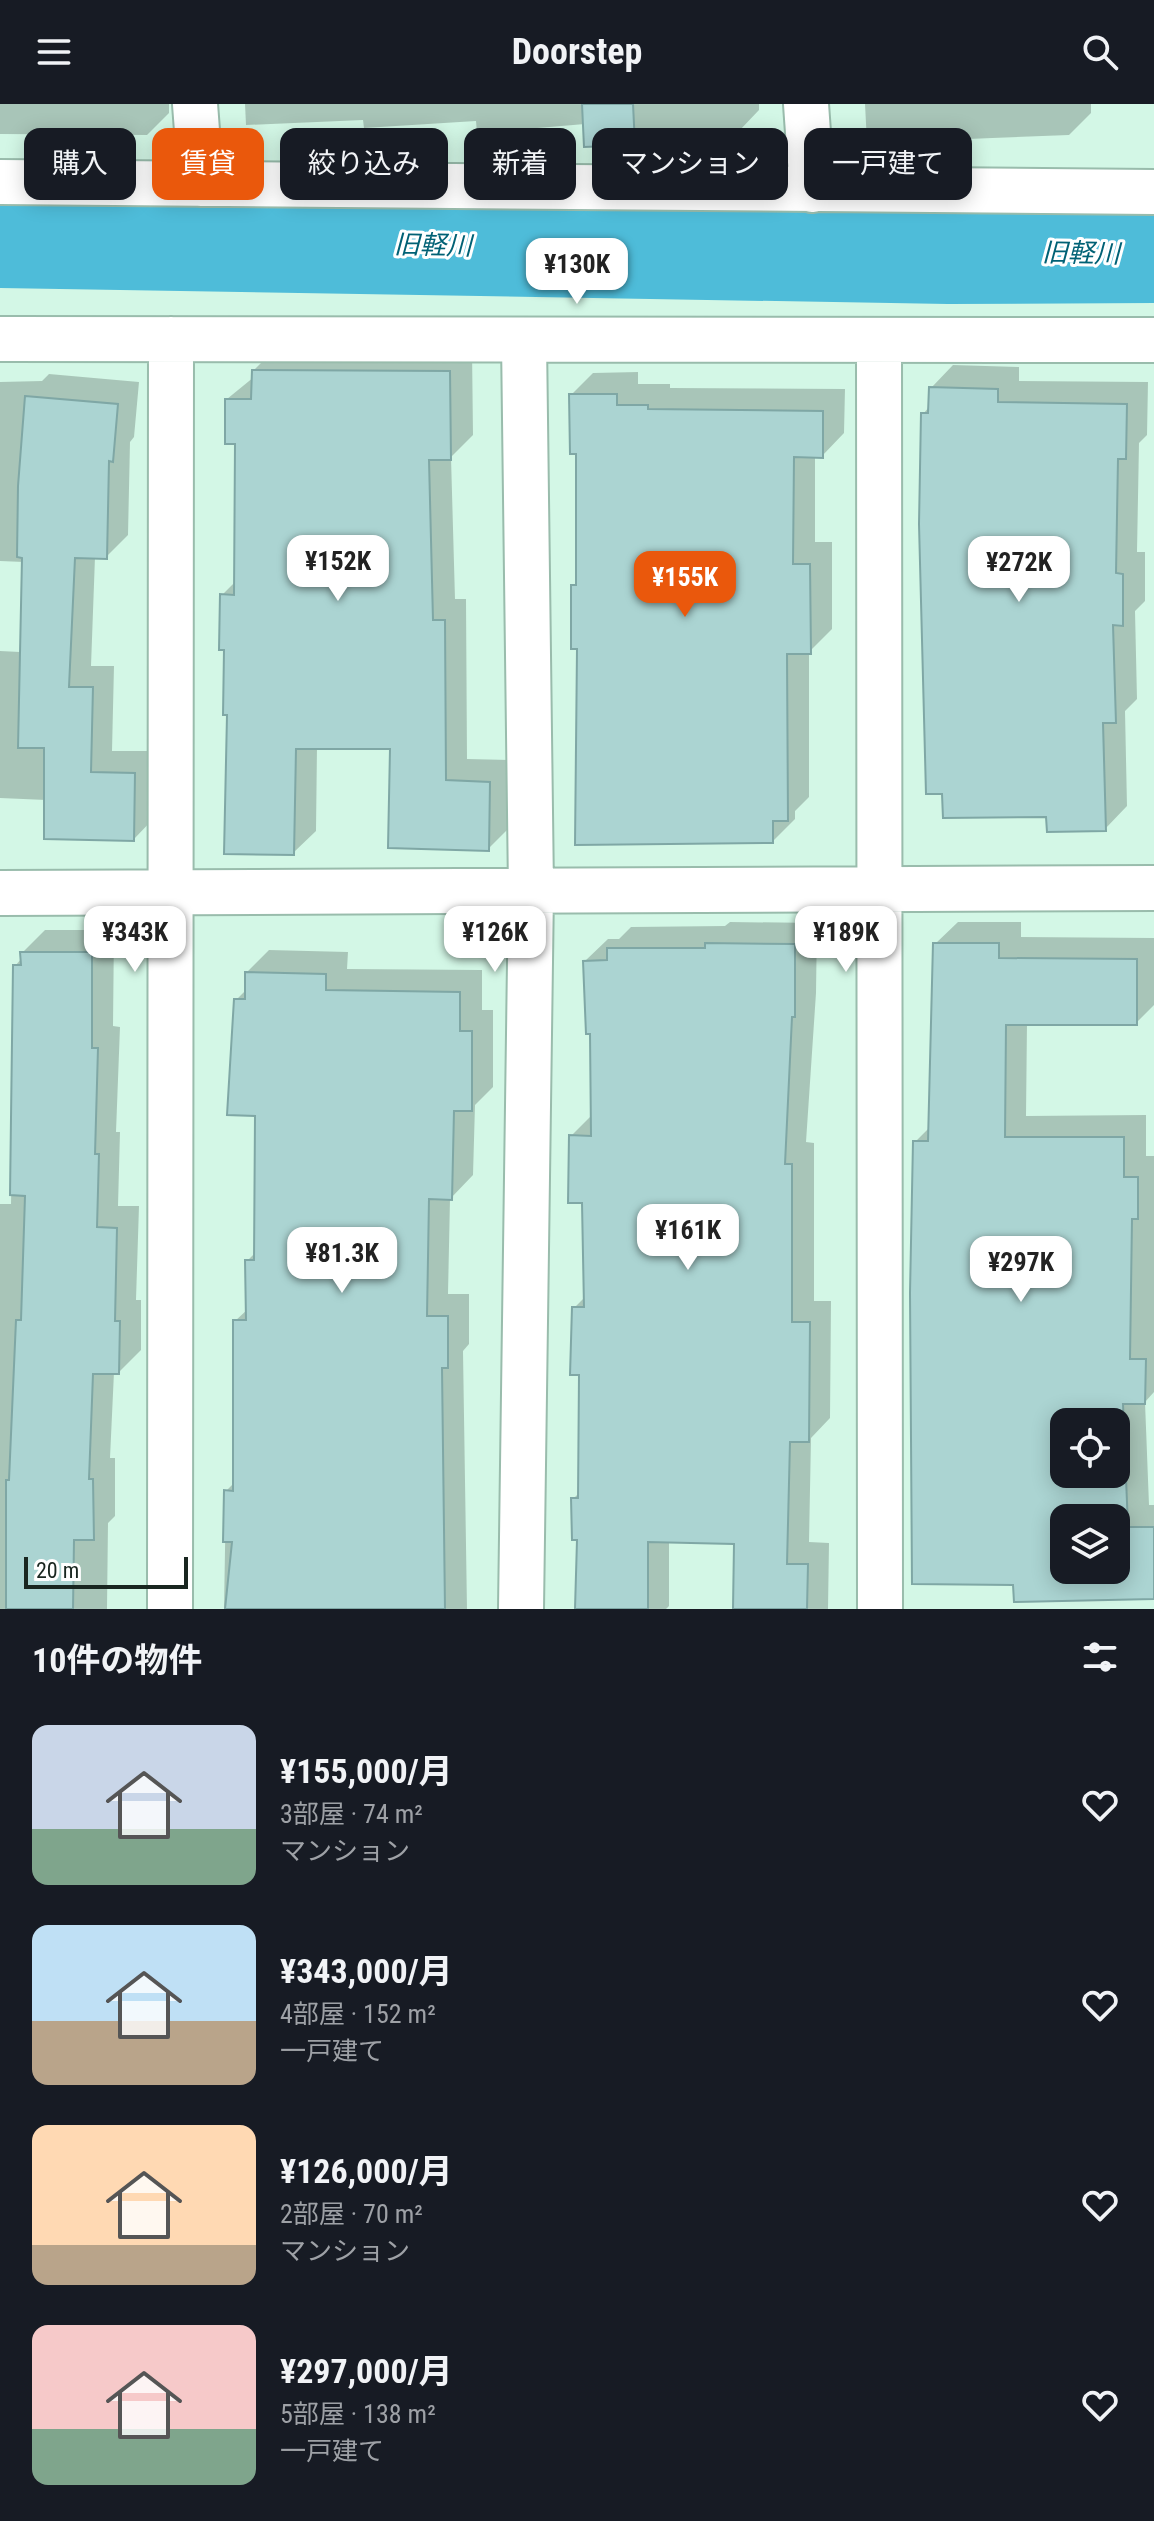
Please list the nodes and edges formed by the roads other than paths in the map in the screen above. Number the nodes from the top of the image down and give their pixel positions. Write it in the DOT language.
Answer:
graph roads {
  1 [pos="195,104"];
  2 [pos="806,104"];
  3 [pos="197,128"];
  4 [pos="808,128"];
  5 [pos="0,182"];
  6 [pos="152,184"];
  7 [pos="264,185"];
  8 [pos="804,190"];
  9 [pos="972,191"];
  10 [pos="1154,192"];
  11 [pos="0,339"];
  12 [pos="171,339"];
  13 [pos="524,340"];
  14 [pos="879,340"];
  15 [pos="1154,340"];
  16 [pos="1154,888"];
  17 [pos="880,889"];
  18 [pos="531,890"];
  19 [pos="169,892"];
  20 [pos="0,893"];
  21 [pos="170,1609"];
  22 [pos="521,1609"];
  23 [pos="880,1609"];
  1 -- 3 [label="street"];
  2 -- 4 [label="street"];
  5 -- 6 [label="street"];
  7 -- 8 [label="street"];
  9 -- 10 [label="street"];
  11 -- 12 [label="street"];
  12 -- 13 [label="street"];
  12 -- 19 [label="street"];
  13 -- 14 [label="street"];
  13 -- 18 [label="street"];
  14 -- 15 [label="street"];
  14 -- 17 [label="street"];
  16 -- 17 [label="street"];
  17 -- 18 [label="street"];
  17 -- 23 [label="street"];
  18 -- 19 [label="street"];
  18 -- 22 [label="street"];
  19 -- 20 [label="street"];
  19 -- 21 [label="street"];
}
